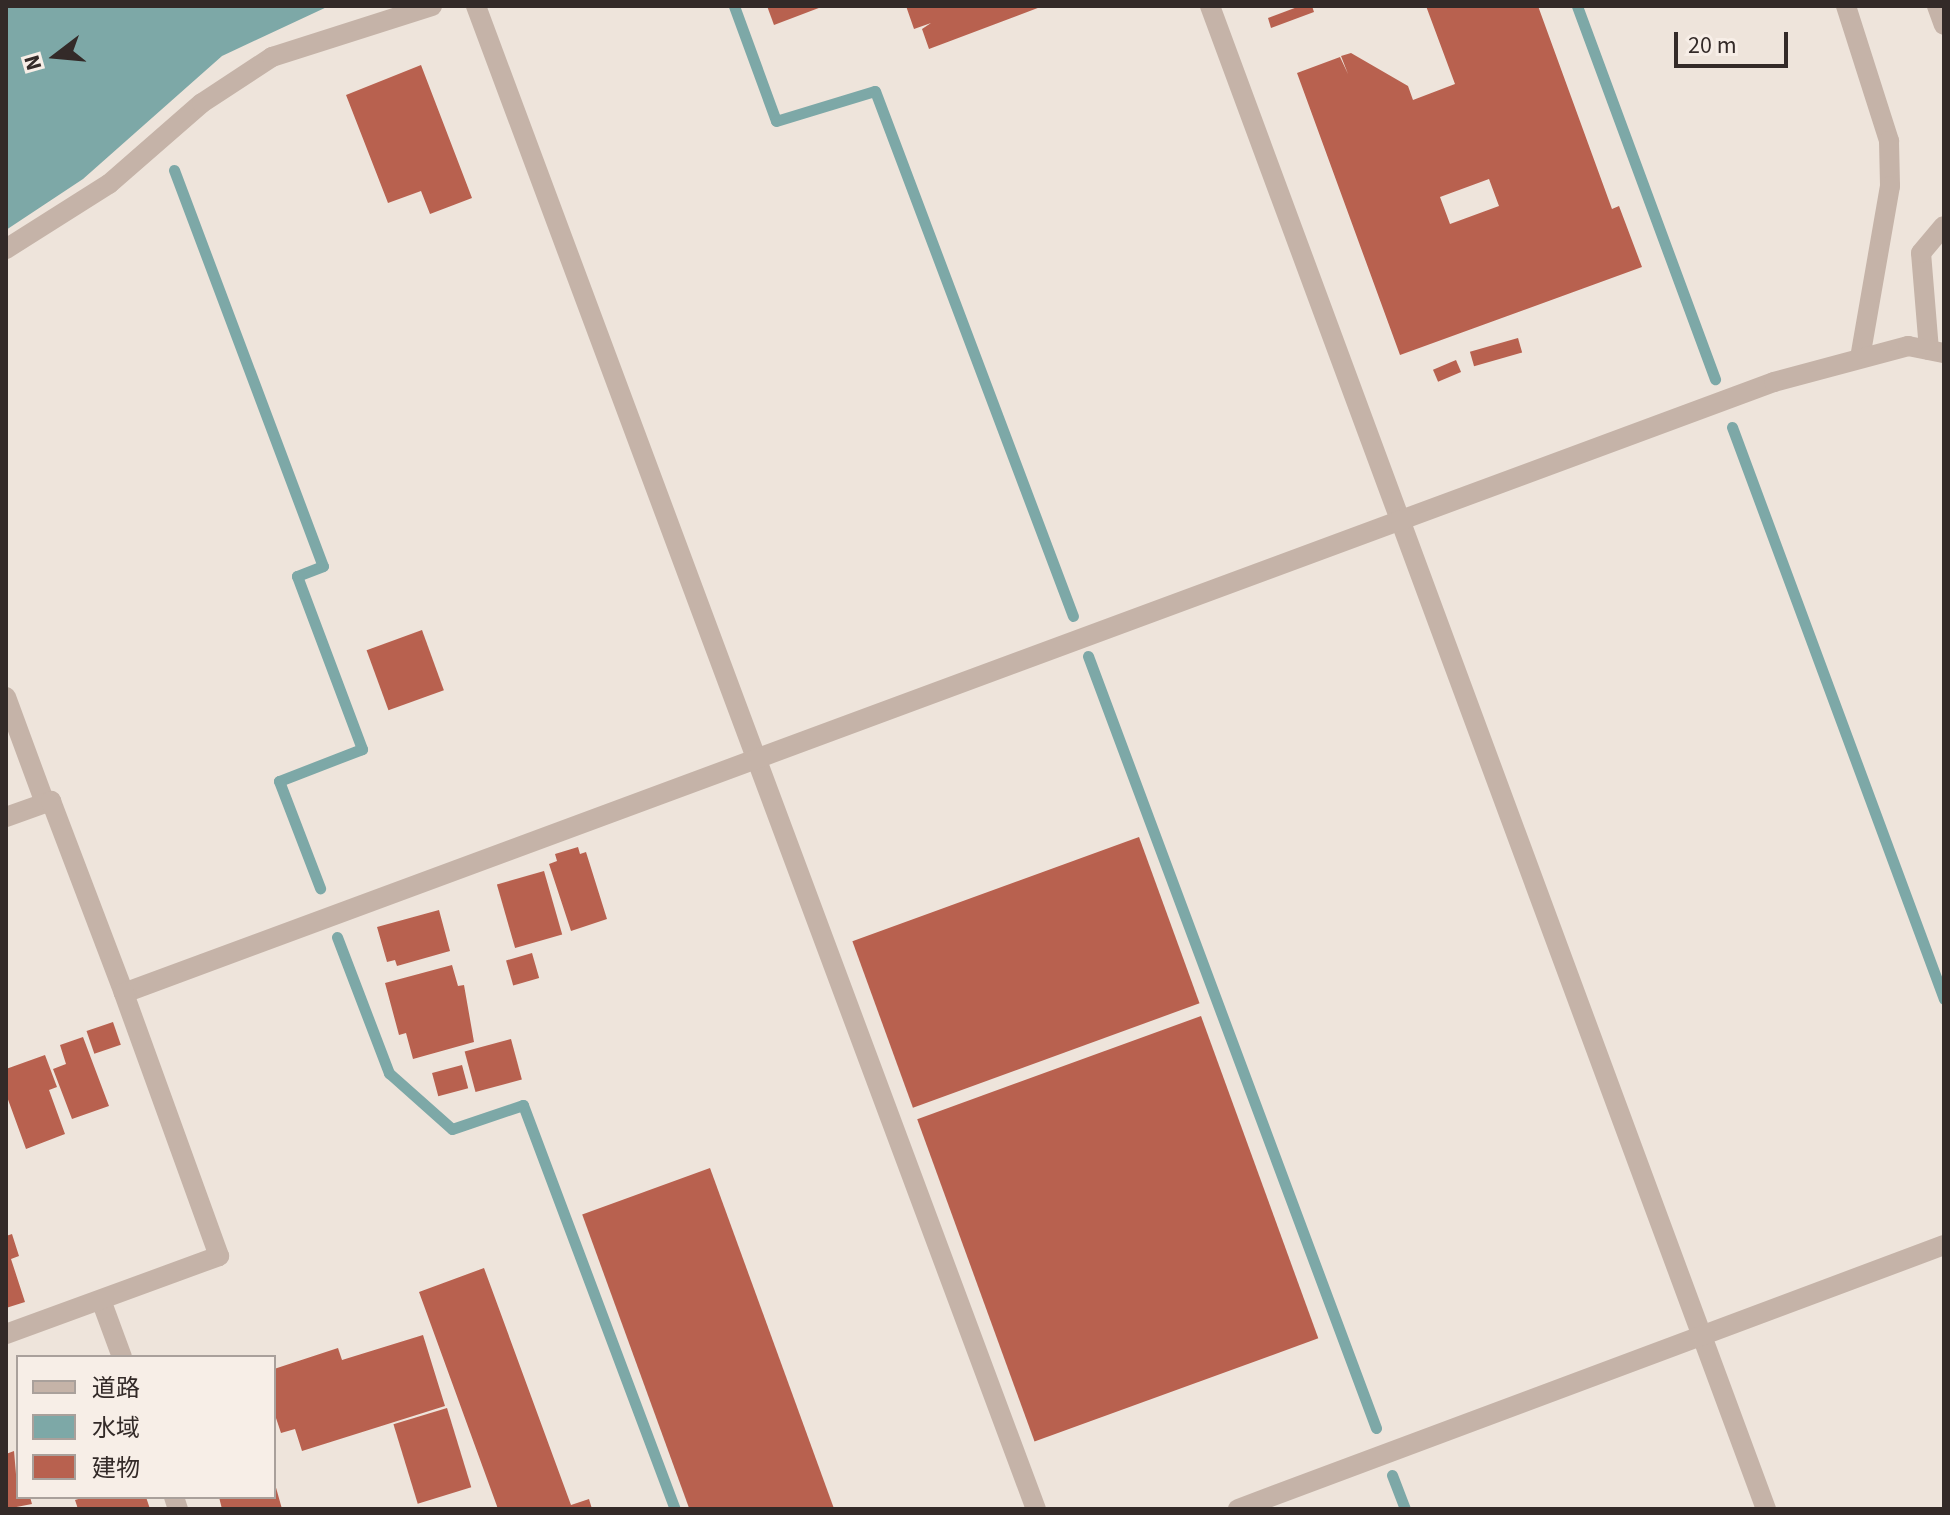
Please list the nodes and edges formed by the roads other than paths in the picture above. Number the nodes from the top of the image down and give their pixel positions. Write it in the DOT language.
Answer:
graph roads {
  1 [pos="432,6"];
  2 [pos="476,6"];
  3 [pos="1210,6"];
  4 [pos="1846,6"];
  5 [pos="1937,6"];
  6 [pos="1944,25"];
  7 [pos="1944,226"];
  8 [pos="6,249"];
  9 [pos="1936,351"];
  10 [pos="1860,358"];
  11 [pos="1397,520"];
  12 [pos="6,697"];
  13 [pos="756,758"];
  14 [pos="45,803"];
  15 [pos="6,817"];
  16 [pos="124,993"];
  17 [pos="1944,1245"];
  18 [pos="101,1300"];
  19 [pos="6,1334"];
  20 [pos="1702,1336"];
  21 [pos="121,1355"];
  22 [pos="1036,1509"];
  23 [pos="1238,1509"];
  24 [pos="1766,1509"];
  1 -- 8 [label="street"];
  2 -- 13 [label="street"];
  3 -- 11 [label="street"];
  4 -- 10 [label="street"];
  5 -- 6 [label="street"];
  7 -- 9 [label="street"];
  9 -- 10 [label="street"];
  10 -- 11 [label="street"];
  11 -- 13 [label="street"];
  11 -- 20 [label="street"];
  12 -- 14 [label="street"];
  13 -- 16 [label="street"];
  13 -- 22 [label="street"];
  14 -- 15 [label="street"];
  14 -- 16 [label="street"];
  16 -- 18 [label="street"];
  17 -- 20 [label="street"];
  18 -- 19 [label="street"];
  18 -- 21 [label="street"];
  20 -- 23 [label="street"];
  20 -- 24 [label="street"];
}
